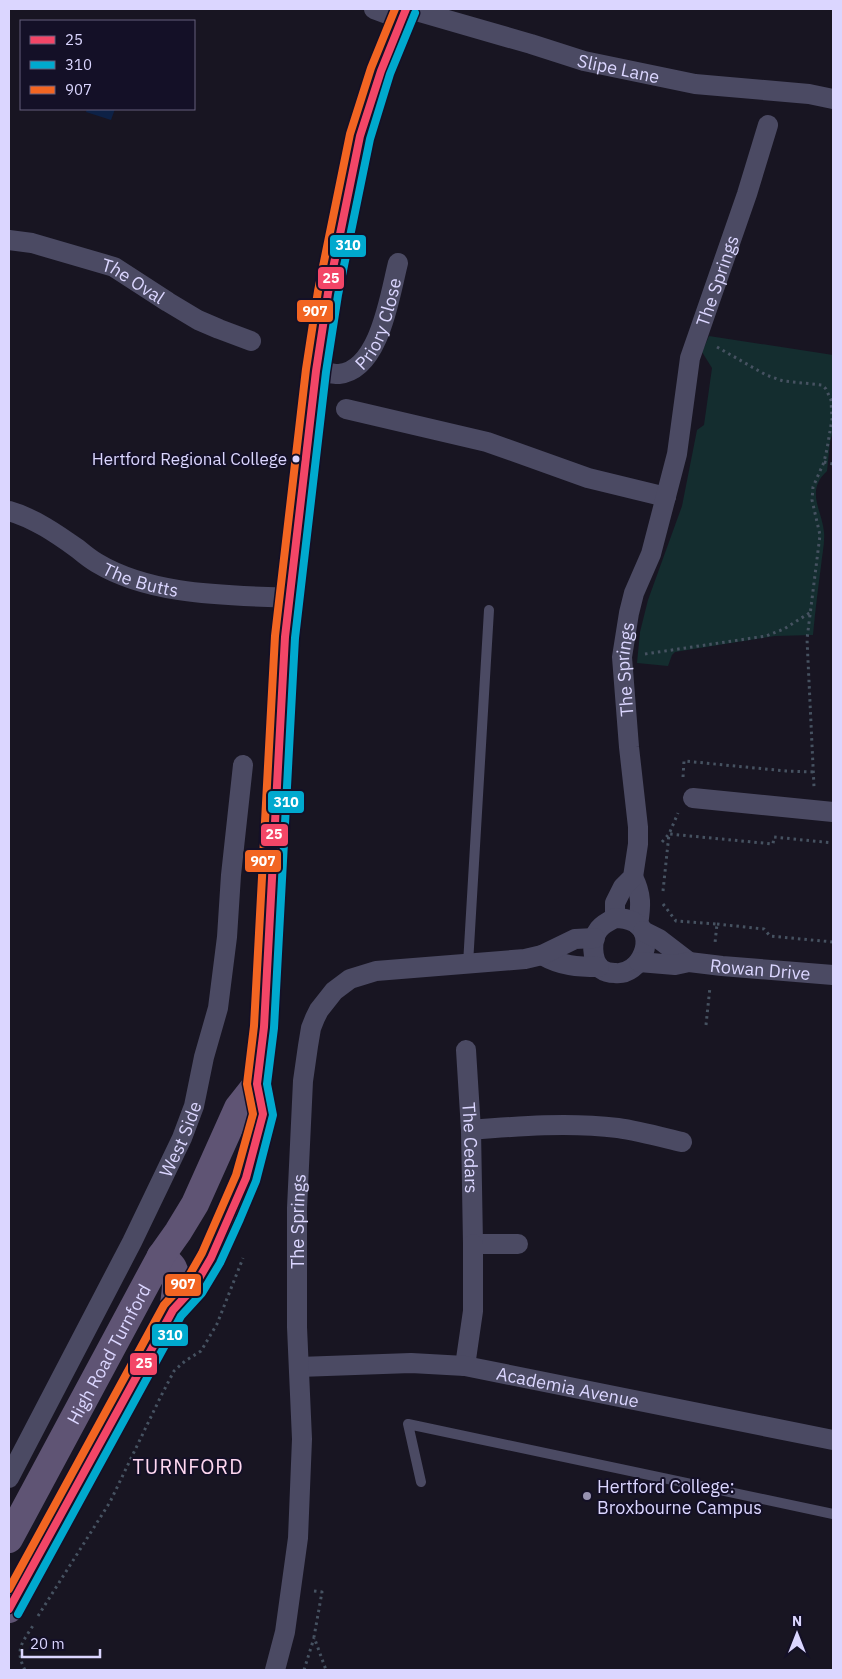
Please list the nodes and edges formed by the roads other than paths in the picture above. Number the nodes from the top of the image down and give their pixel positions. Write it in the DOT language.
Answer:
graph roads {
  1 [pos="374,9"];
  2 [pos="405,12"];
  3 [pos="833,99"];
  4 [pos="768,126"];
  5 [pos="9,240"];
  6 [pos="398,263"];
  7 [pos="251,340"];
  8 [pos="316,371"];
  9 [pos="346,410"];
  10 [pos="666,497"];
  11 [pos="9,511"];
  12 [pos="290,598"];
  13 [pos="489,610"];
  14 [pos="243,765"];
  15 [pos="694,798"];
  16 [pos="823,811"];
  17 [pos="633,877"];
  18 [pos="615,918"];
  19 [pos="641,928"];
  20 [pos="595,938"];
  21 [pos="542,955"];
  22 [pos="639,962"];
  23 [pos="689,962"];
  24 [pos="468,964"];
  25 [pos="599,967"];
  26 [pos="833,975"];
  27 [pos="466,1050"];
  28 [pos="257,1084"];
  29 [pos="471,1130"];
  30 [pos="682,1142"];
  31 [pos="132,1242"];
  32 [pos="474,1244"];
  33 [pos="518,1244"];
  34 [pos="161,1256"];
  35 [pos="173,1310"];
  36 [pos="465,1366"];
  37 [pos="299,1367"];
  38 [pos="833,1440"];
  39 [pos="9,1478"];
  40 [pos="421,1482"];
  41 [pos="833,1514"];
  42 [pos="9,1539"];
  43 [pos="9,1608"];
  44 [pos="275,1670"];
  1 -- 2 [label="street, Slipe Lane"];
  2 -- 3 [label="street, Slipe Lane"];
  2 -- 8 [label="main road"];
  4 -- 10 [label="street, The Springs"];
  5 -- 7 [label="street, The Oval"];
  6 -- 8 [label="street, Priory Close"];
  8 -- 12 [label="main road"];
  9 -- 10 [label="street"];
  10 -- 17 [label="street, The Springs"];
  11 -- 12 [label="street, The Butts"];
  12 -- 28 [label="main road"];
  13 -- 24 [label="lane"];
  14 -- 31 [label="street, West Side"];
  15 -- 16 [label="street"];
  17 -- 18 [label="street, The Springs"];
  17 -- 19 [label="street, The Springs"];
  18 -- 19 [label="street"];
  18 -- 20 [label="street"];
  19 -- 22 [label="street"];
  19 -- 23 [label="street, Rowan Drive"];
  20 -- 21 [label="street, The Springs"];
  20 -- 25 [label="street"];
  21 -- 24 [label="street, The Springs"];
  21 -- 25 [label="street"];
  22 -- 23 [label="street, Rowan Drive"];
  22 -- 25 [label="street"];
  23 -- 26 [label="street, Rowan Drive"];
  24 -- 37 [label="street, The Springs"];
  27 -- 29 [label="street, The Cedars"];
  28 -- 34 [label="main road, High Road Turnford"];
  28 -- 35 [label="main road, High Road Turnford"];
  29 -- 30 [label="street"];
  29 -- 32 [label="street, The Cedars"];
  31 -- 34 [label="street"];
  31 -- 39 [label="street, West Side"];
  32 -- 33 [label="street"];
  32 -- 36 [label="street, The Cedars"];
  34 -- 35 [label="main road"];
  34 -- 42 [label="main road, High Road Turnford"];
  35 -- 43 [label="main road, High Road Turnford"];
  36 -- 37 [label="street, Academia Avenue"];
  36 -- 38 [label="street, Academia Avenue"];
  37 -- 44 [label="street, The Springs"];
  40 -- 41 [label="lane"];
}
